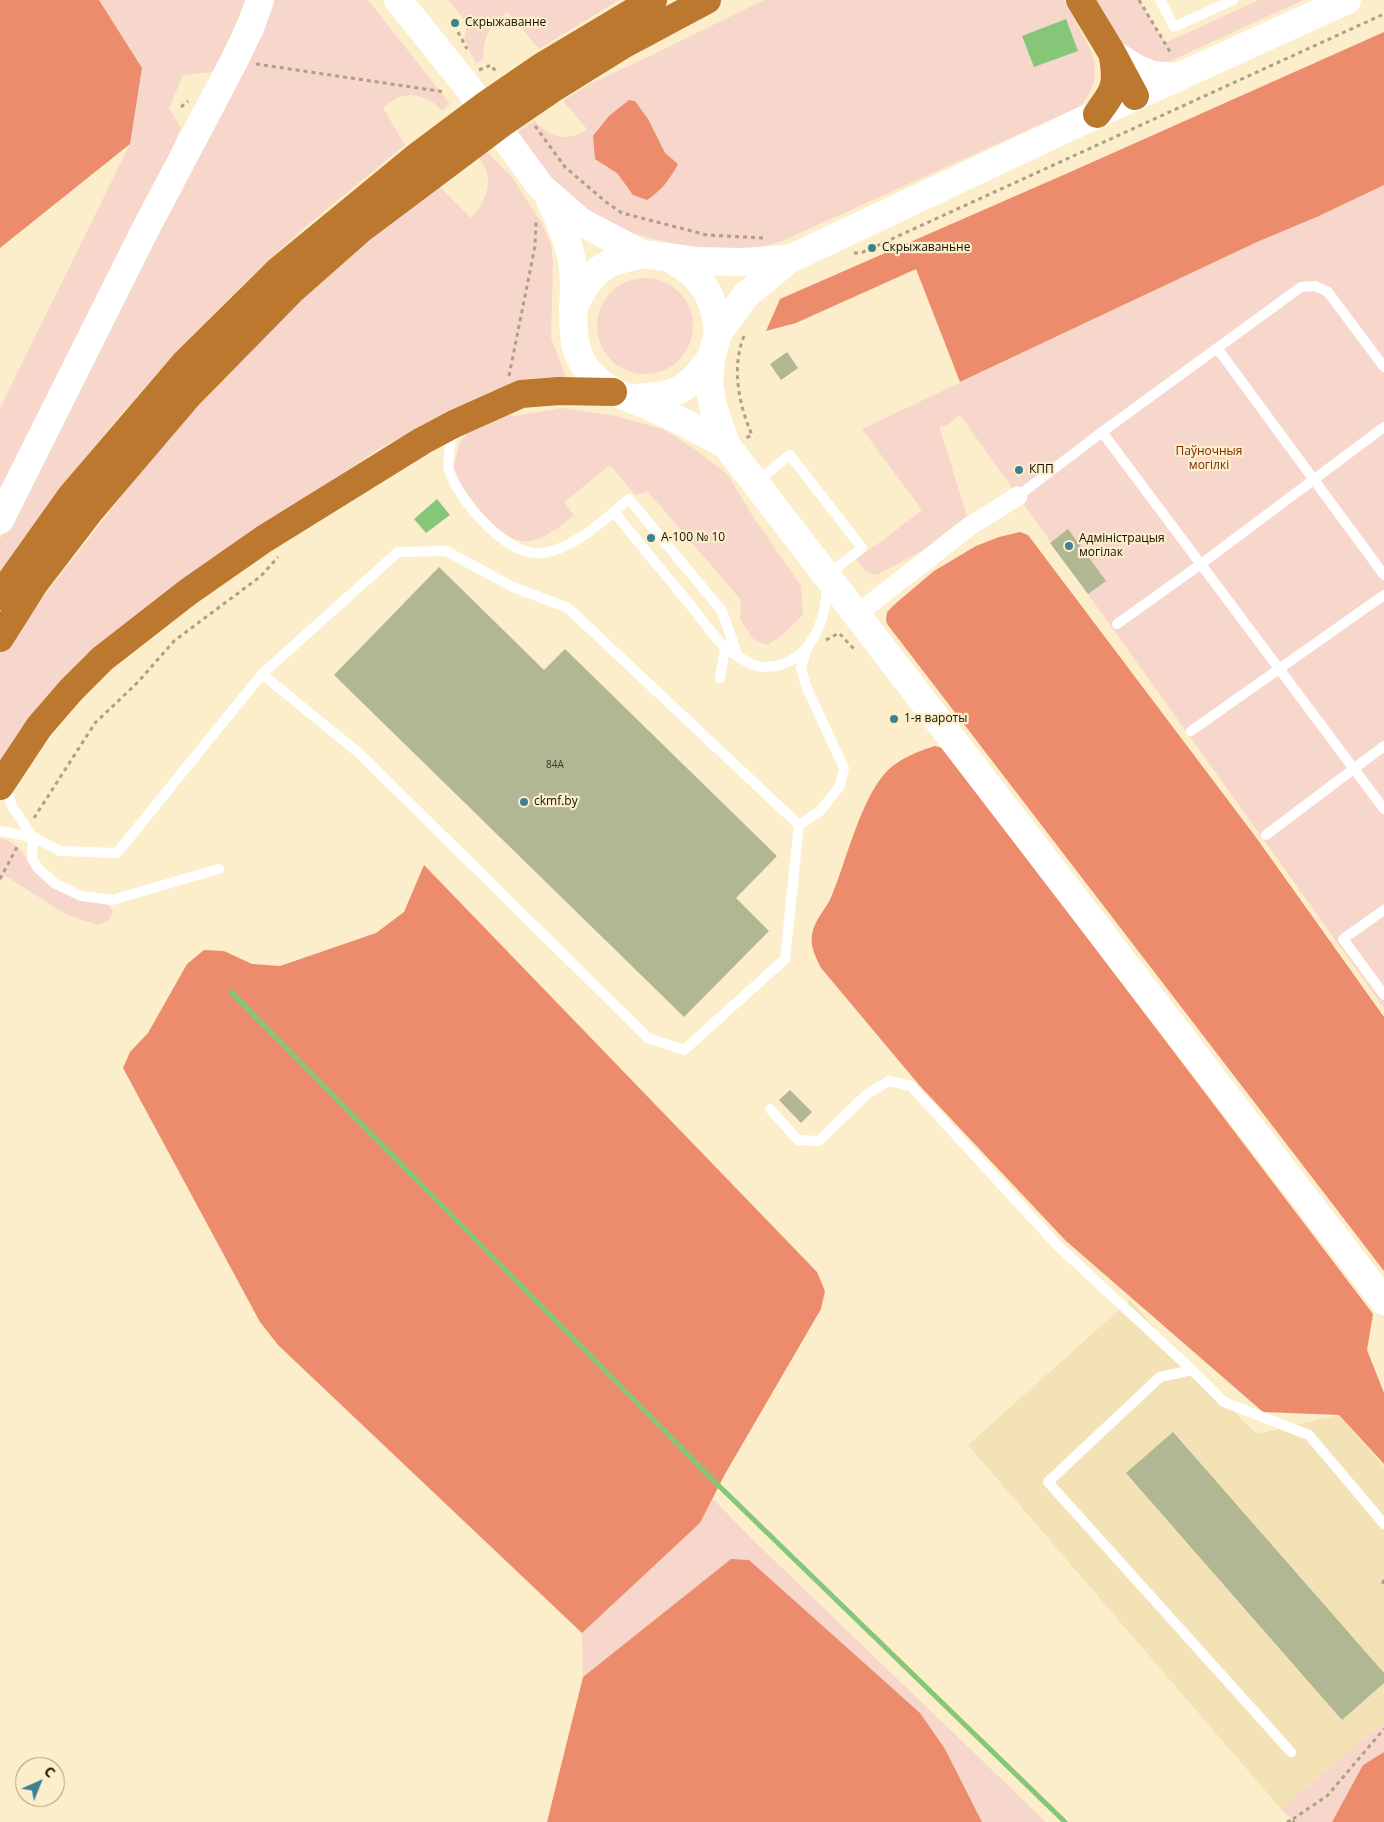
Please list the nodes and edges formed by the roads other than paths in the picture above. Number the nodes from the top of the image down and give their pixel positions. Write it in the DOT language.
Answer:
graph roads {
  1 [pos="260,0"];
  2 [pos="398,0"];
  3 [pos="653,0"];
  4 [pos="707,0"];
  5 [pos="1160,0"];
  6 [pos="1233,0"];
  7 [pos="1347,0"];
  8 [pos="1082,2"];
  9 [pos="1112,53"];
  10 [pos="1175,67"];
  11 [pos="548,77"];
  12 [pos="1135,96"];
  13 [pos="1097,114"];
  14 [pos="423,167"];
  15 [pos="544,189"];
  16 [pos="654,255"];
  17 [pos="790,259"];
  18 [pos="573,308"];
  19 [pos="714,345"];
  20 [pos="1217,348"];
  21 [pos="1384,367"];
  22 [pos="623,395"];
  23 [pos="454,424"];
  24 [pos="1384,427"];
  25 [pos="1102,432"];
  26 [pos="727,446"];
  27 [pos="1314,480"];
  28 [pos="755,482"];
  29 [pos="1018,496"];
  30 [pos="614,512"];
  31 [pos="0,520"];
  32 [pos="1201,564"];
  33 [pos="827,575"];
  34 [pos="1384,575"];
  35 [pos="1384,595"];
  36 [pos="0,596"];
  37 [pos="856,615"];
  38 [pos="1117,624"];
  39 [pos="0,638"];
  40 [pos="725,648"];
  41 [pos="807,648"];
  42 [pos="737,654"];
  43 [pos="1279,668"];
  44 [pos="262,674"];
  45 [pos="720,678"];
  46 [pos="1191,731"];
  47 [pos="1384,746"];
  48 [pos="1354,769"];
  49 [pos="3,781"];
  50 [pos="1384,809"];
  51 [pos="798,825"];
  52 [pos="0,831"];
  53 [pos="1266,835"];
  54 [pos="33,837"];
  55 [pos="219,868"];
  56 [pos="1384,910"];
  57 [pos="1384,995"];
  58 [pos="770,1109"];
  59 [pos="1384,1301"];
  60 [pos="1192,1370"];
  61 [pos="1384,1524"];
  62 [pos="1291,1752"];
  1 -- 31 [label="main road"];
  2 -- 15 [label="main road"];
  3 -- 11 [label="highway"];
  4 -- 11 [label="highway"];
  5 -- 6 [label="lane"];
  7 -- 10 [label="main road"];
  8 -- 9 [label="highway"];
  9 -- 10 [label="main road"];
  9 -- 12 [label="highway"];
  9 -- 13 [label="highway"];
  10 -- 12 [label="main road"];
  11 -- 14 [label="highway"];
  12 -- 13 [label="main road"];
  13 -- 17 [label="main road"];
  14 -- 36 [label="highway"];
  14 -- 39 [label="highway"];
  15 -- 16 [label="main road"];
  15 -- 18 [label="main road"];
  16 -- 17 [label="main road"];
  16 -- 18 [label="main road"];
  16 -- 19 [label="main road"];
  17 -- 19 [label="main road"];
  18 -- 22 [label="main road"];
  19 -- 22 [label="main road"];
  19 -- 26 [label="main road"];
  20 -- 21 [label="lane"];
  20 -- 25 [label="lane"];
  20 -- 27 [label="lane"];
  22 -- 23 [label="highway"];
  22 -- 26 [label="main road"];
  23 -- 30 [label="lane"];
  23 -- 49 [label="highway"];
  24 -- 27 [label="lane"];
  25 -- 29 [label="lane"];
  25 -- 32 [label="lane"];
  26 -- 28 [label="main road"];
  27 -- 32 [label="lane"];
  27 -- 34 [label="lane"];
  28 -- 33 [label="main road"];
  28 -- 33 [label="lane"];
  29 -- 37 [label="street"];
  30 -- 40 [label="lane"];
  30 -- 42 [label="lane"];
  32 -- 38 [label="lane"];
  32 -- 43 [label="lane"];
  33 -- 37 [label="main road"];
  33 -- 41 [label="lane"];
  35 -- 43 [label="lane"];
  37 -- 59 [label="main road"];
  40 -- 42 [label="lane"];
  40 -- 45 [label="lane"];
  41 -- 42 [label="lane"];
  41 -- 51 [label="lane"];
  43 -- 46 [label="lane"];
  43 -- 48 [label="lane"];
  44 -- 51 [label="lane"];
  44 -- 51 [label="lane"];
  44 -- 54 [label="lane"];
  47 -- 48 [label="lane"];
  48 -- 50 [label="lane"];
  48 -- 53 [label="lane"];
  49 -- 54 [label="lane"];
  52 -- 54 [label="lane"];
  54 -- 55 [label="lane"];
  56 -- 57 [label="lane"];
  58 -- 60 [label="lane"];
  60 -- 61 [label="lane"];
  60 -- 62 [label="lane"];
}
